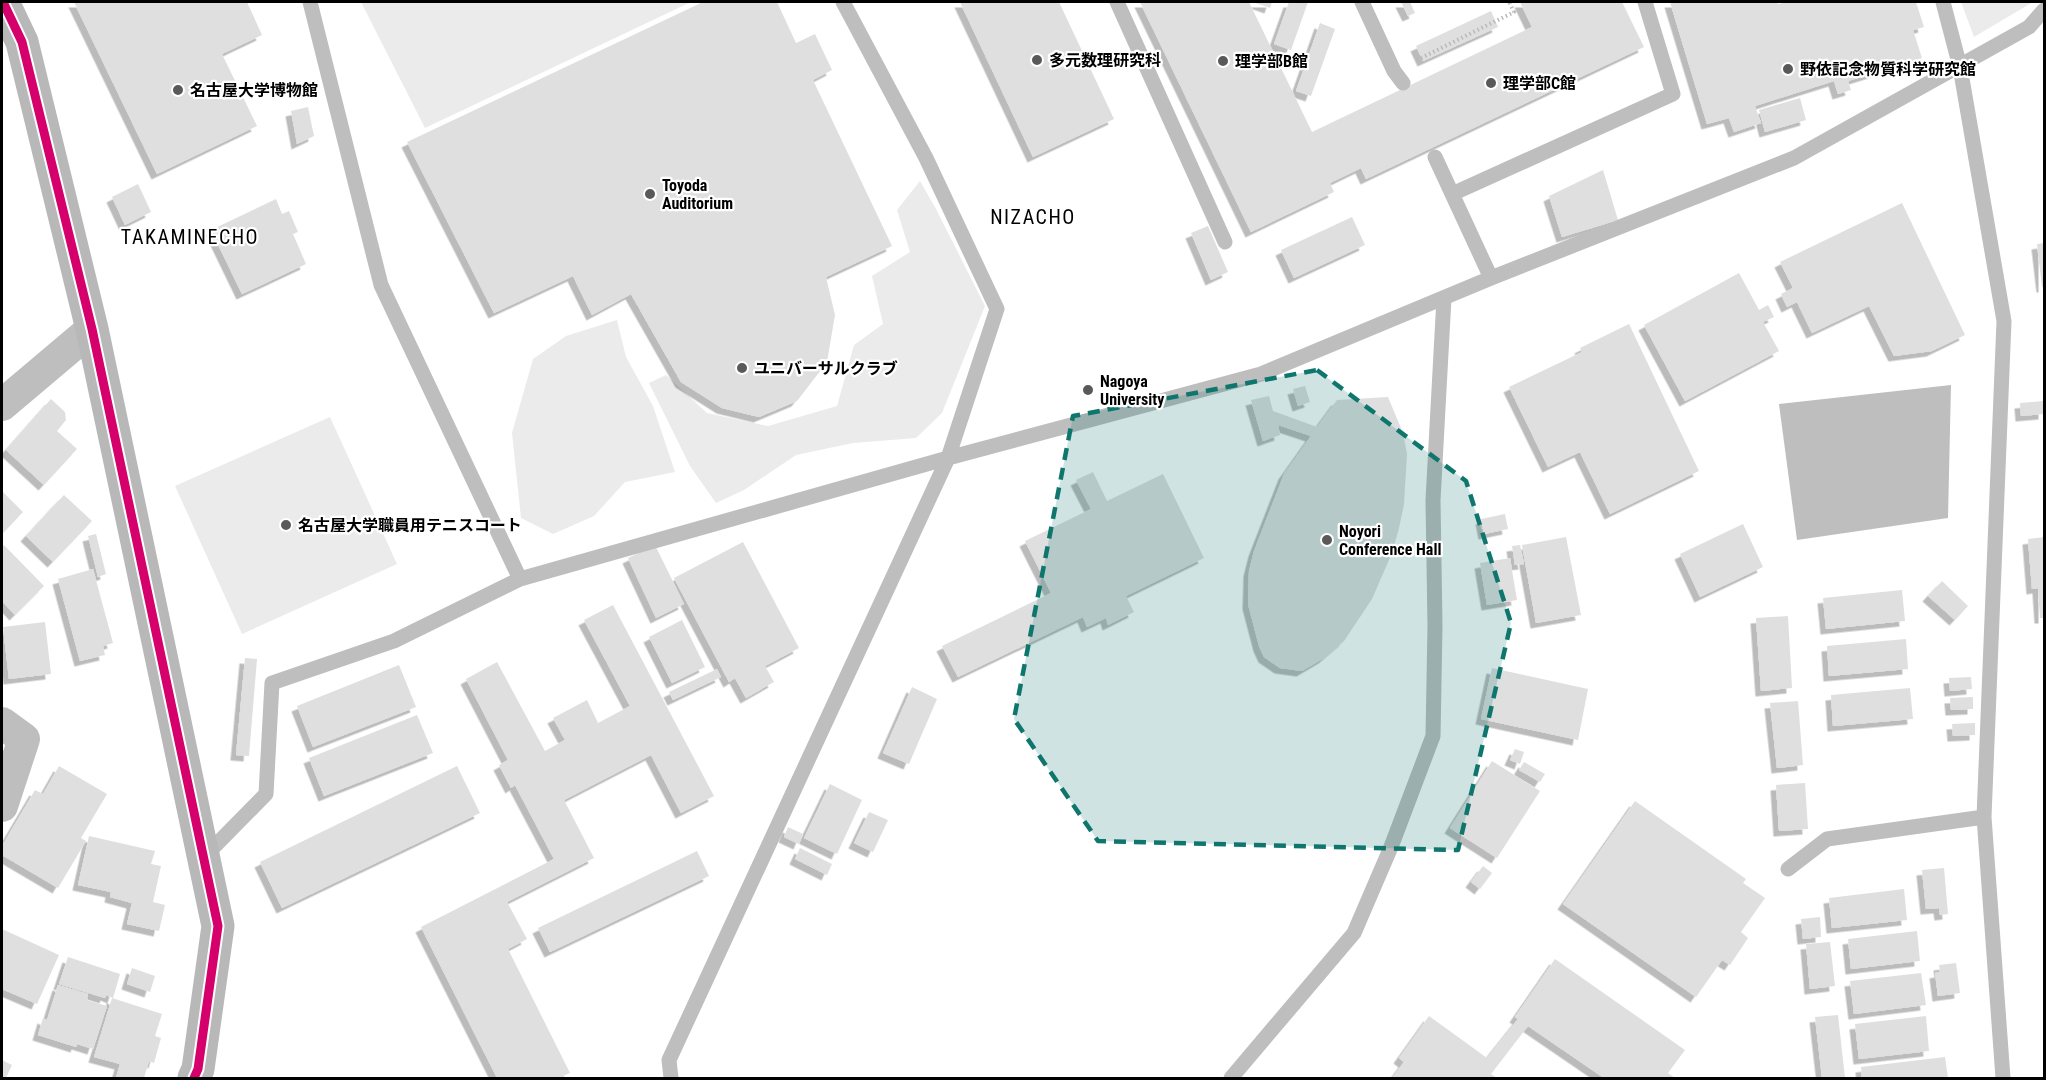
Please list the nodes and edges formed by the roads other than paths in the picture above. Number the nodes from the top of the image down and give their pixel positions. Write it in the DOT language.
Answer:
graph roads {
  1 [pos="3,2"];
  2 [pos="310,2"];
  3 [pos="843,2"];
  4 [pos="1117,2"];
  5 [pos="1362,2"];
  6 [pos="1645,2"];
  7 [pos="1943,2"];
  8 [pos="2044,10"];
  9 [pos="1960,67"];
  10 [pos="1399,77"];
  11 [pos="1435,157"];
  12 [pos="1452,194"];
  13 [pos="1225,242"];
  14 [pos="1491,278"];
  15 [pos="1444,298"];
  16 [pos="92,329"];
  17 [pos="2,405"];
  18 [pos="948,458"];
  19 [pos="520,579"];
  20 [pos="2,723"];
  21 [pos="2,806"];
  22 [pos="1984,817"];
  23 [pos="204,857"];
  24 [pos="1788,869"];
  25 [pos="194,1078"];
  26 [pos="671,1078"];
  27 [pos="1231,1078"];
  28 [pos="2003,1078"];
  1 -- 16 [label="street"];
  2 -- 19 [label="lane"];
  3 -- 18 [label="lane"];
  4 -- 13 [label="lane"];
  5 -- 10 [label="lane"];
  6 -- 12 [label="lane"];
  7 -- 9 [label="lane"];
  8 -- 9 [label="lane"];
  9 -- 14 [label="lane"];
  9 -- 22 [label="lane"];
  11 -- 12 [label="lane"];
  12 -- 14 [label="lane"];
  14 -- 15 [label="lane"];
  15 -- 18 [label="lane"];
  15 -- 27 [label="lane"];
  16 -- 17 [label="street"];
  16 -- 23 [label="street"];
  18 -- 19 [label="lane"];
  18 -- 26 [label="lane"];
  19 -- 23 [label="lane"];
  20 -- 21 [label="street"];
  22 -- 24 [label="lane"];
  22 -- 28 [label="lane"];
  23 -- 25 [label="street"];
}
